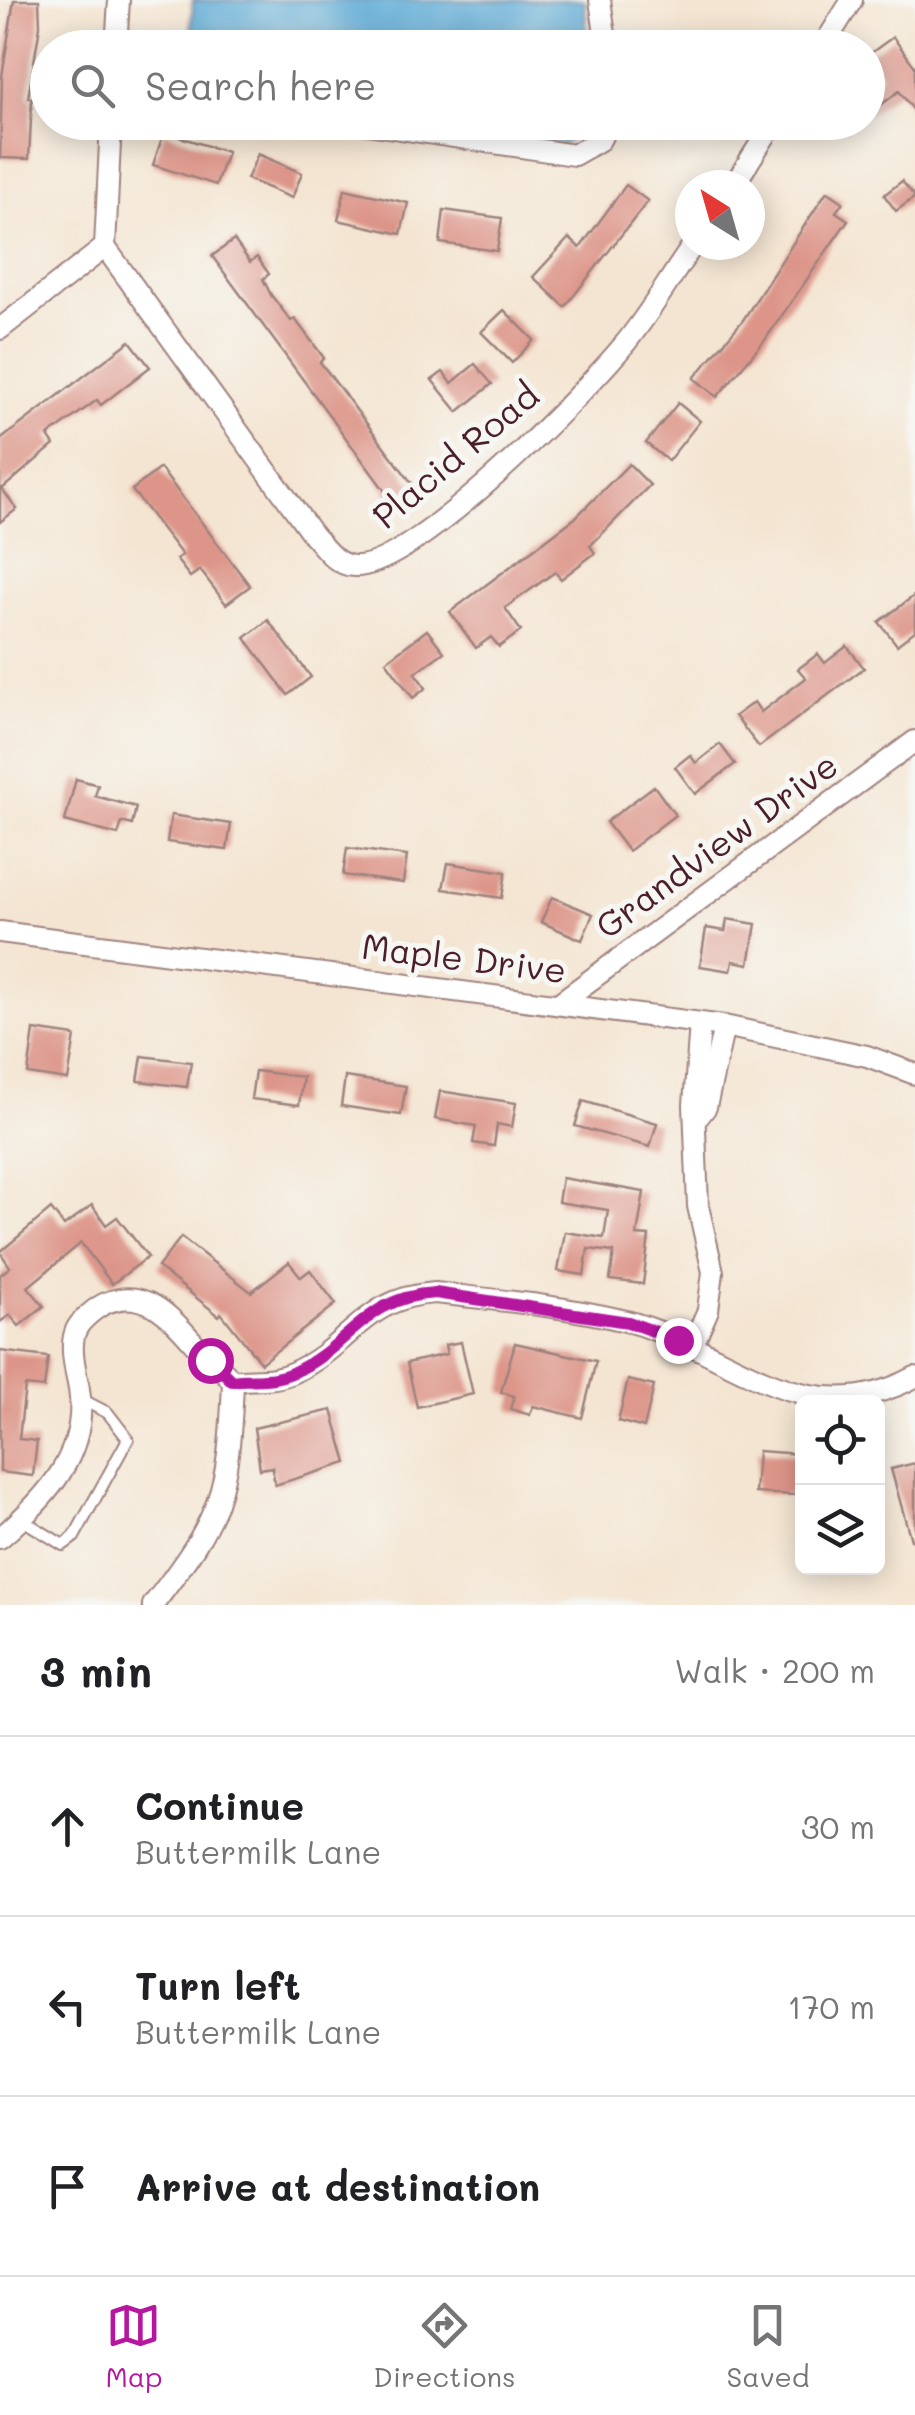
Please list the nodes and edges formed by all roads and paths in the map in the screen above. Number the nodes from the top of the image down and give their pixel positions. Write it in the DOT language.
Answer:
graph roads {
  1 [pos="119,0"];
  2 [pos="600,0"];
  3 [pos="852,0"];
  4 [pos="117,30"];
  5 [pos="604,30"];
  6 [pos="833,30"];
  7 [pos="111,140"];
  8 [pos="474,140"];
  9 [pos="600,140"];
  10 [pos="763,140"];
  11 [pos="744,170"];
  12 [pos="105,247"];
  13 [pos="683,260"];
  14 [pos="0,328"];
  15 [pos="915,740"];
  16 [pos="0,932"];
  17 [pos="558,1004"];
  18 [pos="700,1022"];
  19 [pos="724,1026"];
  20 [pos="915,1074"];
  21 [pos="704,1076"];
  22 [pos="692,1346"];
  23 [pos="915,1377"];
  24 [pos="232,1381"];
  25 [pos="80,1399"];
  26 [pos="21,1519"];
  27 [pos="0,1538"];
  28 [pos="153,1605"];
  1 -- 4 [label="street"];
  2 -- 5 [label="street"];
  3 -- 6 [label="street"];
  7 -- 12 [label="street"];
  8 -- 9 [label="street"];
  10 -- 11 [label="street"];
  12 -- 13 [label="street, Placid Road"];
  12 -- 14 [label="street"];
  15 -- 17 [label="street, Grandview Drive"];
  16 -- 17 [label="street, Maple Drive"];
  17 -- 18 [label="street, Maple Drive"];
  18 -- 19 [label="street, Maple Drive"];
  18 -- 21 [label="street"];
  19 -- 20 [label="street, Maple Drive"];
  19 -- 21 [label="street"];
  21 -- 22 [label="street"];
  22 -- 23 [label="street"];
  22 -- 24 [label="street"];
  24 -- 25 [label="street"];
  24 -- 28 [label="street"];
  25 -- 26 [label="street"];
  25 -- 26 [label="lane"];
  26 -- 27 [label="street"];
}
